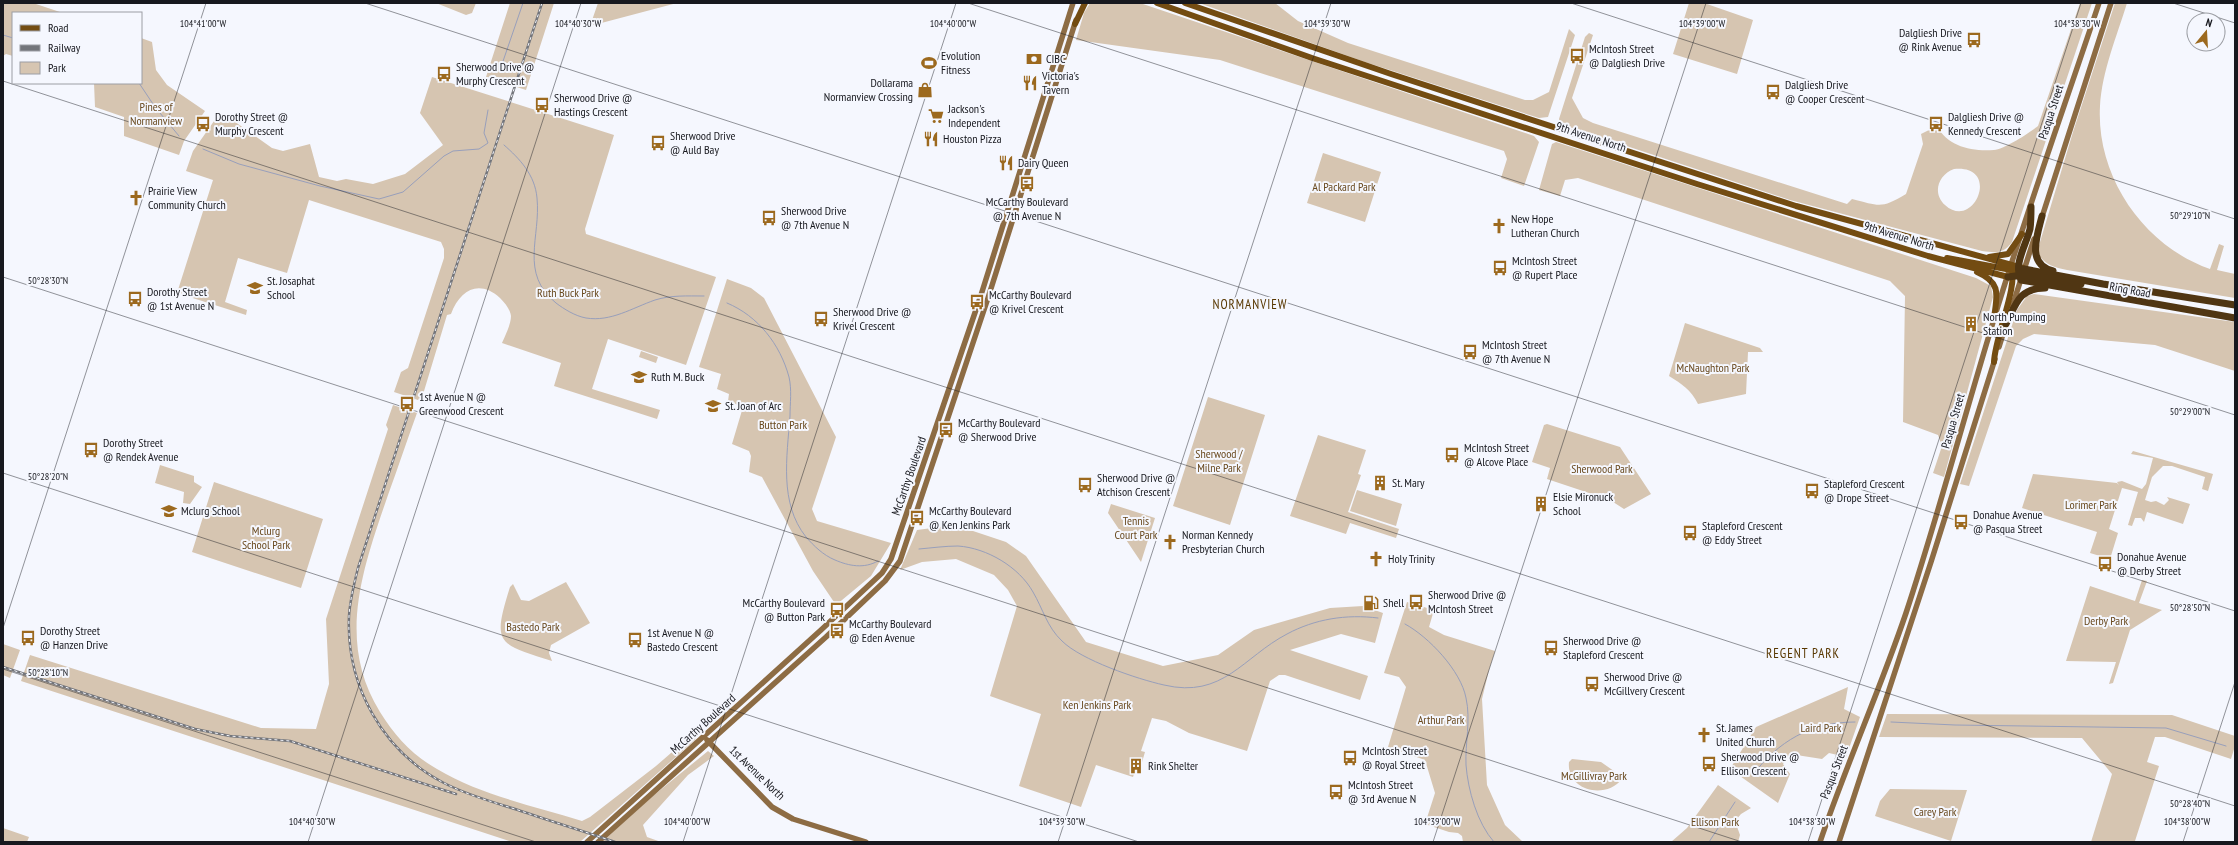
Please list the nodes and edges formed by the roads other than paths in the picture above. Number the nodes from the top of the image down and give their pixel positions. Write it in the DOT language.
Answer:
graph roads {
  1 [pos="1073,3"];
  2 [pos="1084,3"];
  3 [pos="1157,3"];
  4 [pos="1184,3"];
  5 [pos="2099,3"];
  6 [pos="2111,3"];
  7 [pos="1075,24"];
  8 [pos="1061,38"];
  9 [pos="1066,52"];
  10 [pos="2031,207"];
  11 [pos="2042,216"];
  12 [pos="2022,234"];
  13 [pos="1928,256"];
  14 [pos="1978,257"];
  15 [pos="1961,266"];
  16 [pos="2016,273"];
  17 [pos="2103,284"];
  18 [pos="2060,289"];
  19 [pos="2235,305"];
  20 [pos="1994,318"];
  21 [pos="2235,318"];
  22 [pos="2006,324"];
  23 [pos="1994,362"];
  24 [pos="705,737"];
  25 [pos="710,742"];
  26 [pos="588,842"];
  27 [pos="598,842"];
  28 [pos="866,842"];
  29 [pos="1820,842"];
  30 [pos="1839,842"];
  1 -- 8 [label="main road, McCarthy Boulevard"];
  2 -- 7 [label="main road"];
  3 -- 13 [label="main road, 9th Avenue North"];
  4 -- 14 [label="main road, 9th Avenue North"];
  5 -- 10 [label="main road, Pasqua Street"];
  6 -- 11 [label="main road, Pasqua Street"];
  7 -- 9 [label="main road, McCarthy Boulevard"];
  8 -- 9 [label="main road"];
  8 -- 24 [label="main road, McCarthy Boulevard"];
  9 -- 25 [label="main road, McCarthy Boulevard"];
  10 -- 12 [label="main road, Pasqua Street"];
  10 -- 16 [label="highway"];
  11 -- 16 [label="main road, Pasqua Street"];
  11 -- 17 [label="highway"];
  12 -- 14 [label="main road"];
  12 -- 16 [label="main road, Pasqua Street"];
  13 -- 15 [label="main road, 9th Avenue North"];
  13 -- 16 [label="main road"];
  14 -- 16 [label="main road, 9th Avenue North"];
  15 -- 16 [label="main road, 9th Avenue North"];
  15 -- 20 [label="main road"];
  16 -- 17 [label="highway, Ring Road"];
  16 -- 18 [label="highway, Ring Road"];
  16 -- 20 [label="main road, Pasqua Street"];
  16 -- 22 [label="main road, Pasqua Street"];
  16 -- 23 [label="main road"];
  17 -- 19 [label="highway, Ring Road"];
  18 -- 21 [label="highway, Ring Road"];
  18 -- 22 [label="highway"];
  20 -- 29 [label="main road, Pasqua Street"];
  22 -- 23 [label="main road, Pasqua Street"];
  23 -- 30 [label="main road, Pasqua Street"];
  24 -- 25 [label="main road, 1st Avenue North"];
  24 -- 26 [label="main road, McCarthy Boulevard"];
  25 -- 27 [label="main road, McCarthy Boulevard"];
  25 -- 28 [label="main road, 1st Avenue North"];
}
